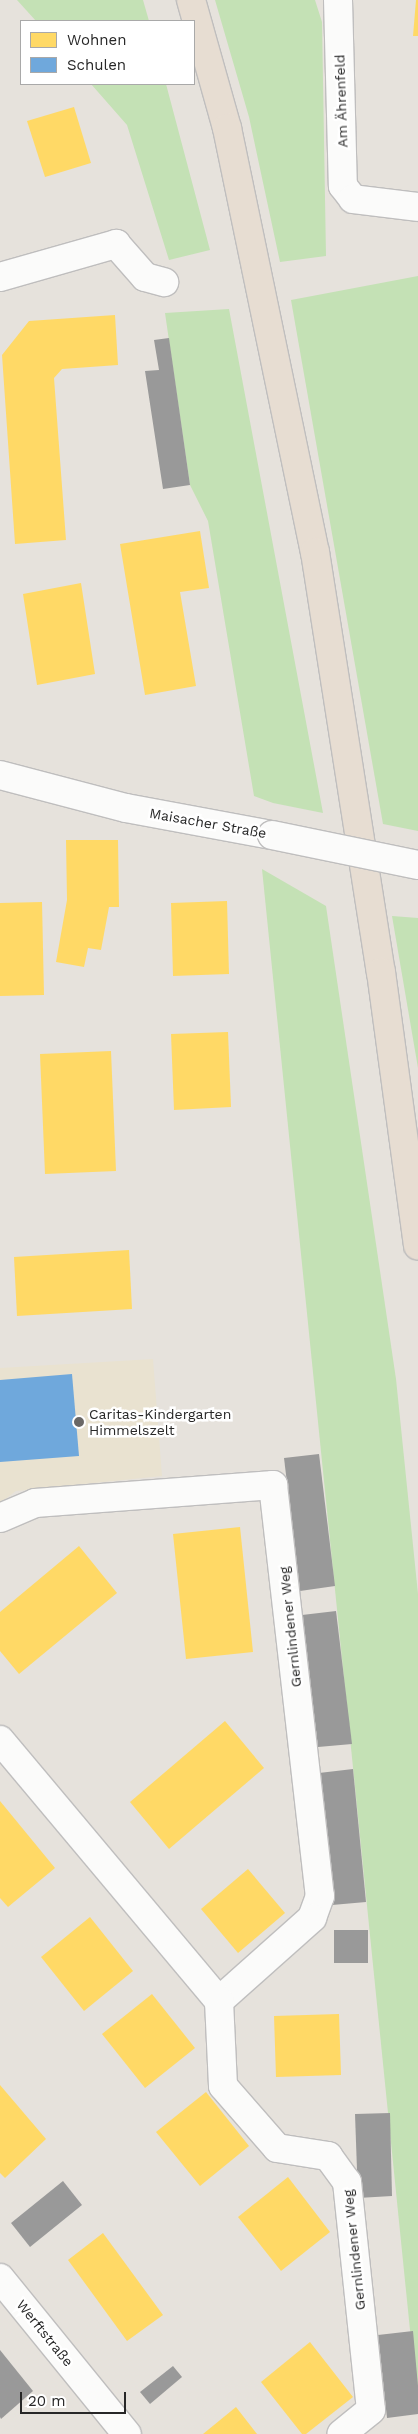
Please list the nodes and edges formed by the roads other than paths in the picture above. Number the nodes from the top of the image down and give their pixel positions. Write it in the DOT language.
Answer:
graph roads {
  1 [pos="191,0"];
  2 [pos="338,0"];
  3 [pos="418,207"];
  4 [pos="0,277"];
  5 [pos="164,282"];
  6 [pos="0,775"];
  7 [pos="418,865"];
  8 [pos="418,1246"];
  9 [pos="0,1518"];
  10 [pos="0,1740"];
  11 [pos="219,2001"];
  12 [pos="0,2278"];
  13 [pos="127,2434"];
  14 [pos="341,2434"];
  1 -- 8 [label="highway"];
  2 -- 3 [label="street, Am Ährenfeld"];
  4 -- 5 [label="street"];
  6 -- 7 [label="street, Maisacher Straße, bridge"];
  9 -- 11 [label="street, Gernlindener Weg"];
  10 -- 11 [label="street"];
  11 -- 14 [label="street, Gernlindener Weg"];
  12 -- 13 [label="street, Werftstraße"];
}
